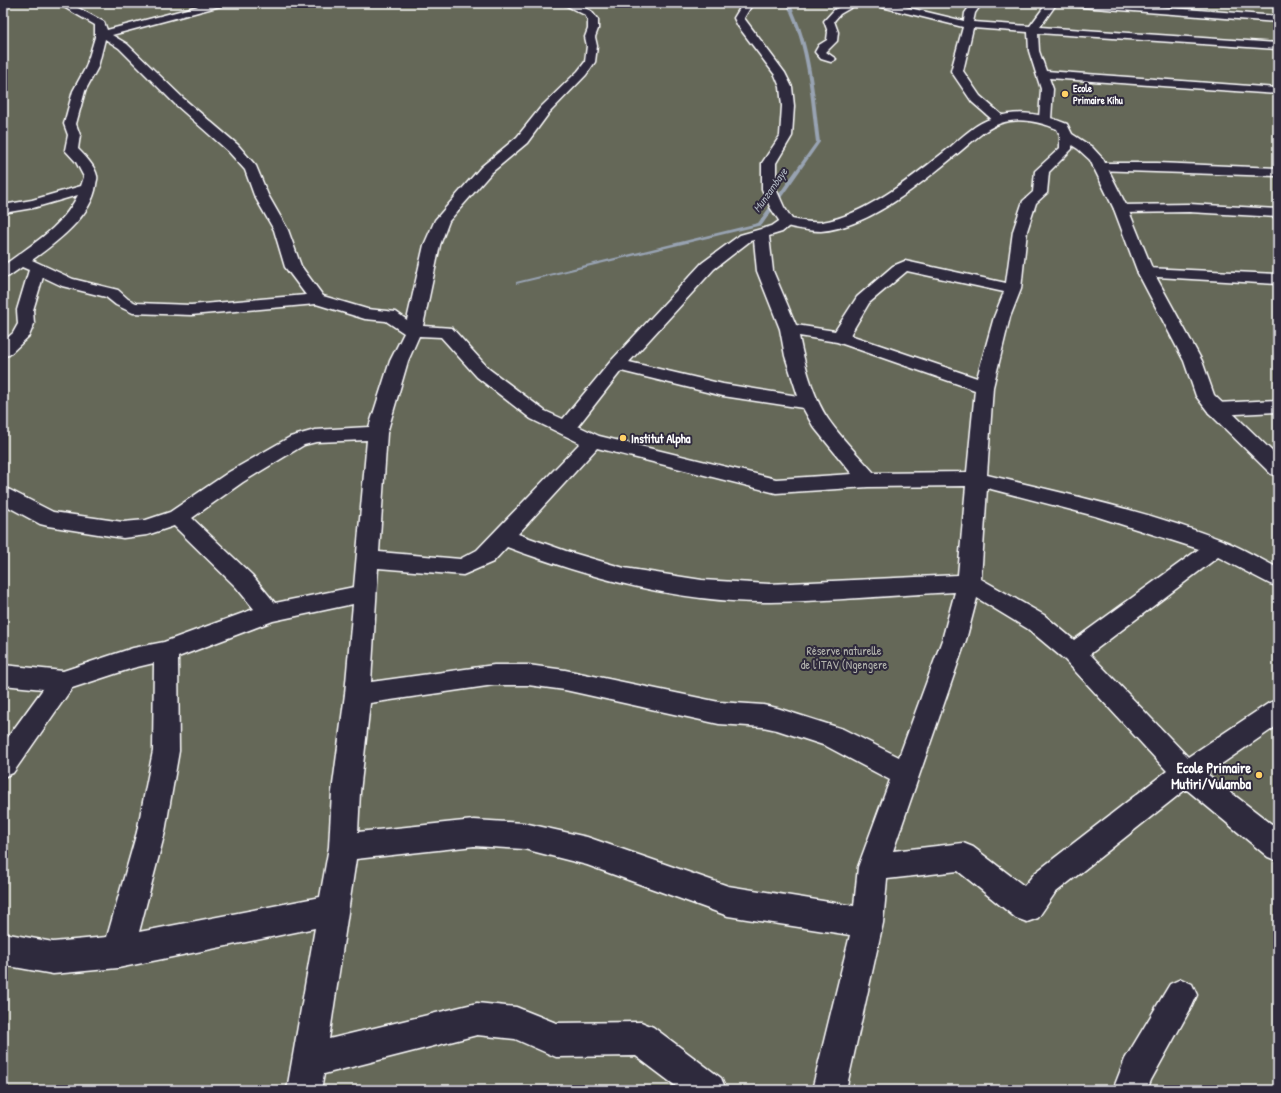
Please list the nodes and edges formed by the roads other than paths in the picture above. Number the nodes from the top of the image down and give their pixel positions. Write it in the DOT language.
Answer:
graph roads {
  1 [pos="62,3"];
  2 [pos="221,3"];
  3 [pos="566,3"];
  4 [pos="748,3"];
  5 [pos="854,3"];
  6 [pos="877,3"];
  7 [pos="977,3"];
  8 [pos="1052,3"];
  9 [pos="1068,3"];
  10 [pos="1131,6"];
  11 [pos="1118,18"];
  12 [pos="1278,19"];
  13 [pos="968,25"];
  14 [pos="102,29"];
  15 [pos="1033,29"];
  16 [pos="1278,46"];
  17 [pos="831,60"];
  18 [pos="1043,74"];
  19 [pos="1278,92"];
  20 [pos="1045,119"];
  21 [pos="999,120"];
  22 [pos="1066,136"];
  23 [pos="1100,167"];
  24 [pos="1278,172"];
  25 [pos="89,188"];
  26 [pos="3,209"];
  27 [pos="1121,209"];
  28 [pos="1278,214"];
  29 [pos="787,222"];
  30 [pos="761,234"];
  31 [pos="20,260"];
  32 [pos="37,269"];
  33 [pos="3,273"];
  34 [pos="1146,273"];
  35 [pos="1278,279"];
  36 [pos="1013,289"];
  37 [pos="317,299"];
  38 [pos="789,329"];
  39 [pos="413,331"];
  40 [pos="840,337"];
  41 [pos="3,351"];
  42 [pos="617,365"];
  43 [pos="984,387"];
  44 [pos="810,403"];
  45 [pos="1278,406"];
  46 [pos="1216,409"];
  47 [pos="565,429"];
  48 [pos="377,433"];
  49 [pos="593,441"];
  50 [pos="1278,469"];
  51 [pos="976,479"];
  52 [pos="868,480"];
  53 [pos="3,494"];
  54 [pos="178,517"];
  55 [pos="504,538"];
  56 [pos="1217,547"];
  57 [pos="367,559"];
  58 [pos="1278,578"];
  59 [pos="969,583"];
  60 [pos="365,593"];
  61 [pos="270,613"];
  62 [pos="166,651"];
  63 [pos="1074,653"];
  64 [pos="3,675"];
  65 [pos="63,682"];
  66 [pos="358,694"];
  67 [pos="1278,711"];
  68 [pos="3,765"];
  69 [pos="905,774"];
  70 [pos="1186,774"];
  71 [pos="343,847"];
  72 [pos="1278,847"];
  73 [pos="873,867"];
  74 [pos="333,909"];
  75 [pos="868,923"];
  76 [pos="3,949"];
  77 [pos="118,952"];
  78 [pos="1181,995"];
  79 [pos="307,1075"];
  80 [pos="709,1090"];
  81 [pos="829,1090"];
  82 [pos="1130,1090"];
  1 -- 14 [label="street"];
  2 -- 14 [label="street"];
  3 -- 39 [label="street"];
  4 -- 29 [label="street"];
  5 -- 17 [label="street"];
  6 -- 13 [label="street"];
  7 -- 13 [label="street"];
  8 -- 15 [label="street"];
  9 -- 10 [label="street"];
  10 -- 11 [label="street"];
  10 -- 12 [label="street"];
  13 -- 15 [label="street"];
  13 -- 21 [label="street"];
  14 -- 25 [label="street"];
  14 -- 37 [label="street"];
  15 -- 16 [label="street"];
  15 -- 18 [label="street"];
  18 -- 19 [label="street"];
  18 -- 20 [label="street"];
  20 -- 21 [label="street"];
  20 -- 22 [label="street"];
  21 -- 29 [label="street"];
  22 -- 23 [label="street"];
  22 -- 36 [label="street"];
  23 -- 24 [label="street"];
  23 -- 27 [label="street"];
  25 -- 26 [label="street"];
  25 -- 31 [label="street"];
  27 -- 28 [label="street"];
  27 -- 34 [label="street"];
  29 -- 30 [label="street"];
  30 -- 38 [label="street"];
  30 -- 42 [label="street"];
  31 -- 32 [label="street"];
  31 -- 33 [label="street"];
  32 -- 37 [label="street"];
  32 -- 41 [label="street"];
  34 -- 35 [label="street"];
  34 -- 46 [label="street"];
  36 -- 40 [label="street"];
  36 -- 43 [label="street"];
  37 -- 39 [label="street"];
  38 -- 40 [label="street"];
  38 -- 44 [label="street"];
  39 -- 47 [label="street"];
  39 -- 48 [label="street"];
  40 -- 43 [label="street"];
  42 -- 44 [label="street"];
  42 -- 47 [label="street"];
  43 -- 51 [label="street"];
  44 -- 52 [label="street"];
  45 -- 46 [label="street"];
  46 -- 50 [label="street"];
  47 -- 49 [label="street"];
  48 -- 54 [label="street"];
  48 -- 57 [label="street"];
  49 -- 52 [label="street"];
  49 -- 55 [label="street"];
  51 -- 52 [label="street"];
  51 -- 56 [label="street"];
  51 -- 59 [label="street"];
  53 -- 54 [label="street"];
  54 -- 61 [label="street"];
  55 -- 57 [label="street"];
  55 -- 59 [label="street"];
  56 -- 58 [label="street"];
  56 -- 63 [label="street"];
  57 -- 60 [label="street"];
  59 -- 63 [label="street"];
  59 -- 69 [label="street"];
  60 -- 61 [label="street"];
  60 -- 66 [label="street"];
  61 -- 62 [label="street"];
  62 -- 65 [label="street"];
  62 -- 77 [label="street"];
  63 -- 70 [label="street"];
  64 -- 65 [label="street"];
  65 -- 68 [label="street"];
  66 -- 69 [label="street"];
  66 -- 71 [label="street"];
  67 -- 70 [label="street"];
  69 -- 73 [label="street"];
  70 -- 72 [label="street"];
  70 -- 73 [label="street"];
  71 -- 74 [label="street"];
  71 -- 75 [label="street"];
  73 -- 75 [label="street"];
  74 -- 77 [label="street"];
  74 -- 79 [label="street"];
  75 -- 81 [label="street"];
  76 -- 77 [label="street"];
  78 -- 82 [label="street"];
  79 -- 80 [label="street"];
}
